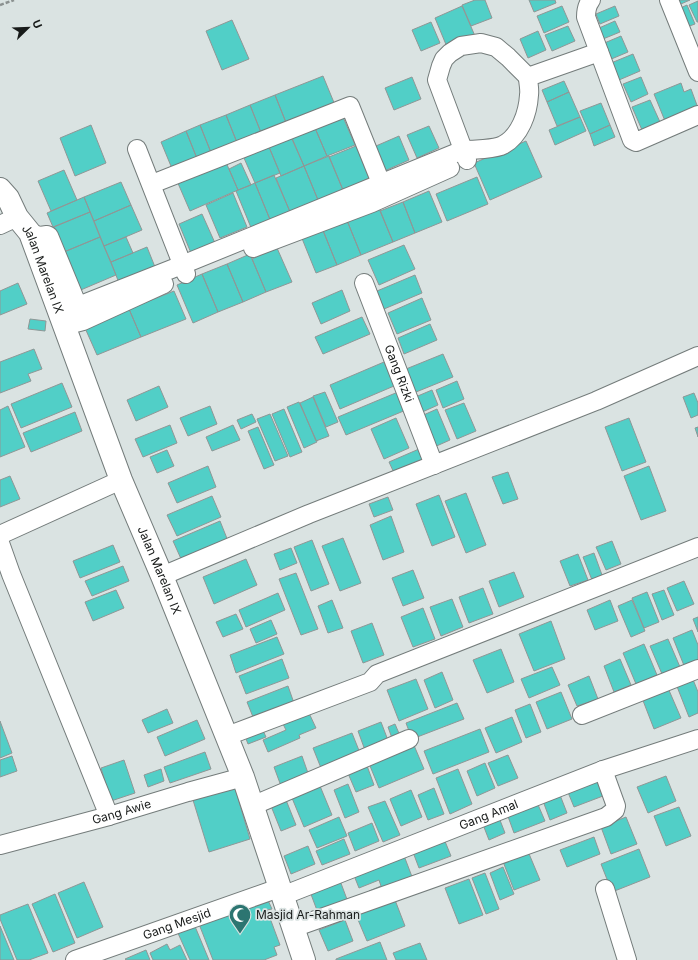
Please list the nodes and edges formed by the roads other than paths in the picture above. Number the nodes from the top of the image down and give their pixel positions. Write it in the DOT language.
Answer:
graph roads {
  1 [pos="591,0"];
  2 [pos="669,0"];
  3 [pos="691,35"];
  4 [pos="599,52"];
  5 [pos="698,72"];
  6 [pos="528,76"];
  7 [pos="698,115"];
  8 [pos="137,149"];
  9 [pos="468,153"];
  10 [pos="381,183"];
  11 [pos="152,184"];
  12 [pos="0,189"];
  13 [pos="372,203"];
  14 [pos="16,225"];
  15 [pos="184,269"];
  16 [pos="364,283"];
  17 [pos="71,315"];
  18 [pos="698,356"];
  19 [pos="434,465"];
  20 [pos="121,480"];
  21 [pos="0,535"];
  22 [pos="0,543"];
  23 [pos="698,547"];
  24 [pos="6,576"];
  25 [pos="162,576"];
  26 [pos="698,669"];
  27 [pos="582,716"];
  28 [pos="226,736"];
  29 [pos="408,739"];
  30 [pos="698,739"];
  31 [pos="603,770"];
  32 [pos="243,777"];
  33 [pos="252,806"];
  34 [pos="109,816"];
  35 [pos="0,845"];
  36 [pos="605,889"];
  37 [pos="281,892"];
  38 [pos="293,928"];
  39 [pos="75,960"];
  40 [pos="304,960"];
  41 [pos="627,960"];
  1 -- 4 [label="street"];
  2 -- 3 [label="street"];
  3 -- 5 [label="street"];
  4 -- 6 [label="street"];
  4 -- 7 [label="street"];
  6 -- 9 [label="street"];
  6 -- 9 [label="street"];
  8 -- 11 [label="street"];
  9 -- 10 [label="street"];
  9 -- 13 [label="street"];
  10 -- 11 [label="street"];
  10 -- 13 [label="street"];
  10 -- 15 [label="street"];
  11 -- 15 [label="street"];
  12 -- 14 [label="main road, Jalan Marelan IX"];
  13 -- 15 [label="street"];
  14 -- 17 [label="main road, Jalan Marelan IX"];
  15 -- 17 [label="street"];
  16 -- 19 [label="street, Gang Rizki"];
  17 -- 20 [label="main road, Jalan Marelan IX"];
  18 -- 19 [label="street"];
  19 -- 25 [label="street"];
  20 -- 21 [label="street"];
  20 -- 25 [label="main road, Jalan Marelan IX"];
  22 -- 24 [label="street"];
  23 -- 28 [label="street"];
  24 -- 34 [label="street"];
  25 -- 28 [label="main road, Jalan Marelan IX"];
  26 -- 27 [label="street"];
  28 -- 32 [label="main road, Jalan Marelan IX"];
  29 -- 33 [label="street"];
  30 -- 31 [label="street, Gang Amal"];
  31 -- 37 [label="street, Gang Amal"];
  31 -- 38 [label="street"];
  32 -- 33 [label="main road, Jalan Marelan IX"];
  32 -- 34 [label="street, Gang Awie"];
  33 -- 37 [label="main road, Jalan Marelan IX"];
  34 -- 35 [label="street, Gang Awie"];
  36 -- 41 [label="street"];
  37 -- 38 [label="main road, Jalan Marelan IX"];
  37 -- 39 [label="street, Gang Mesjid"];
  38 -- 40 [label="main road, Jalan Marelan IX"];
}
